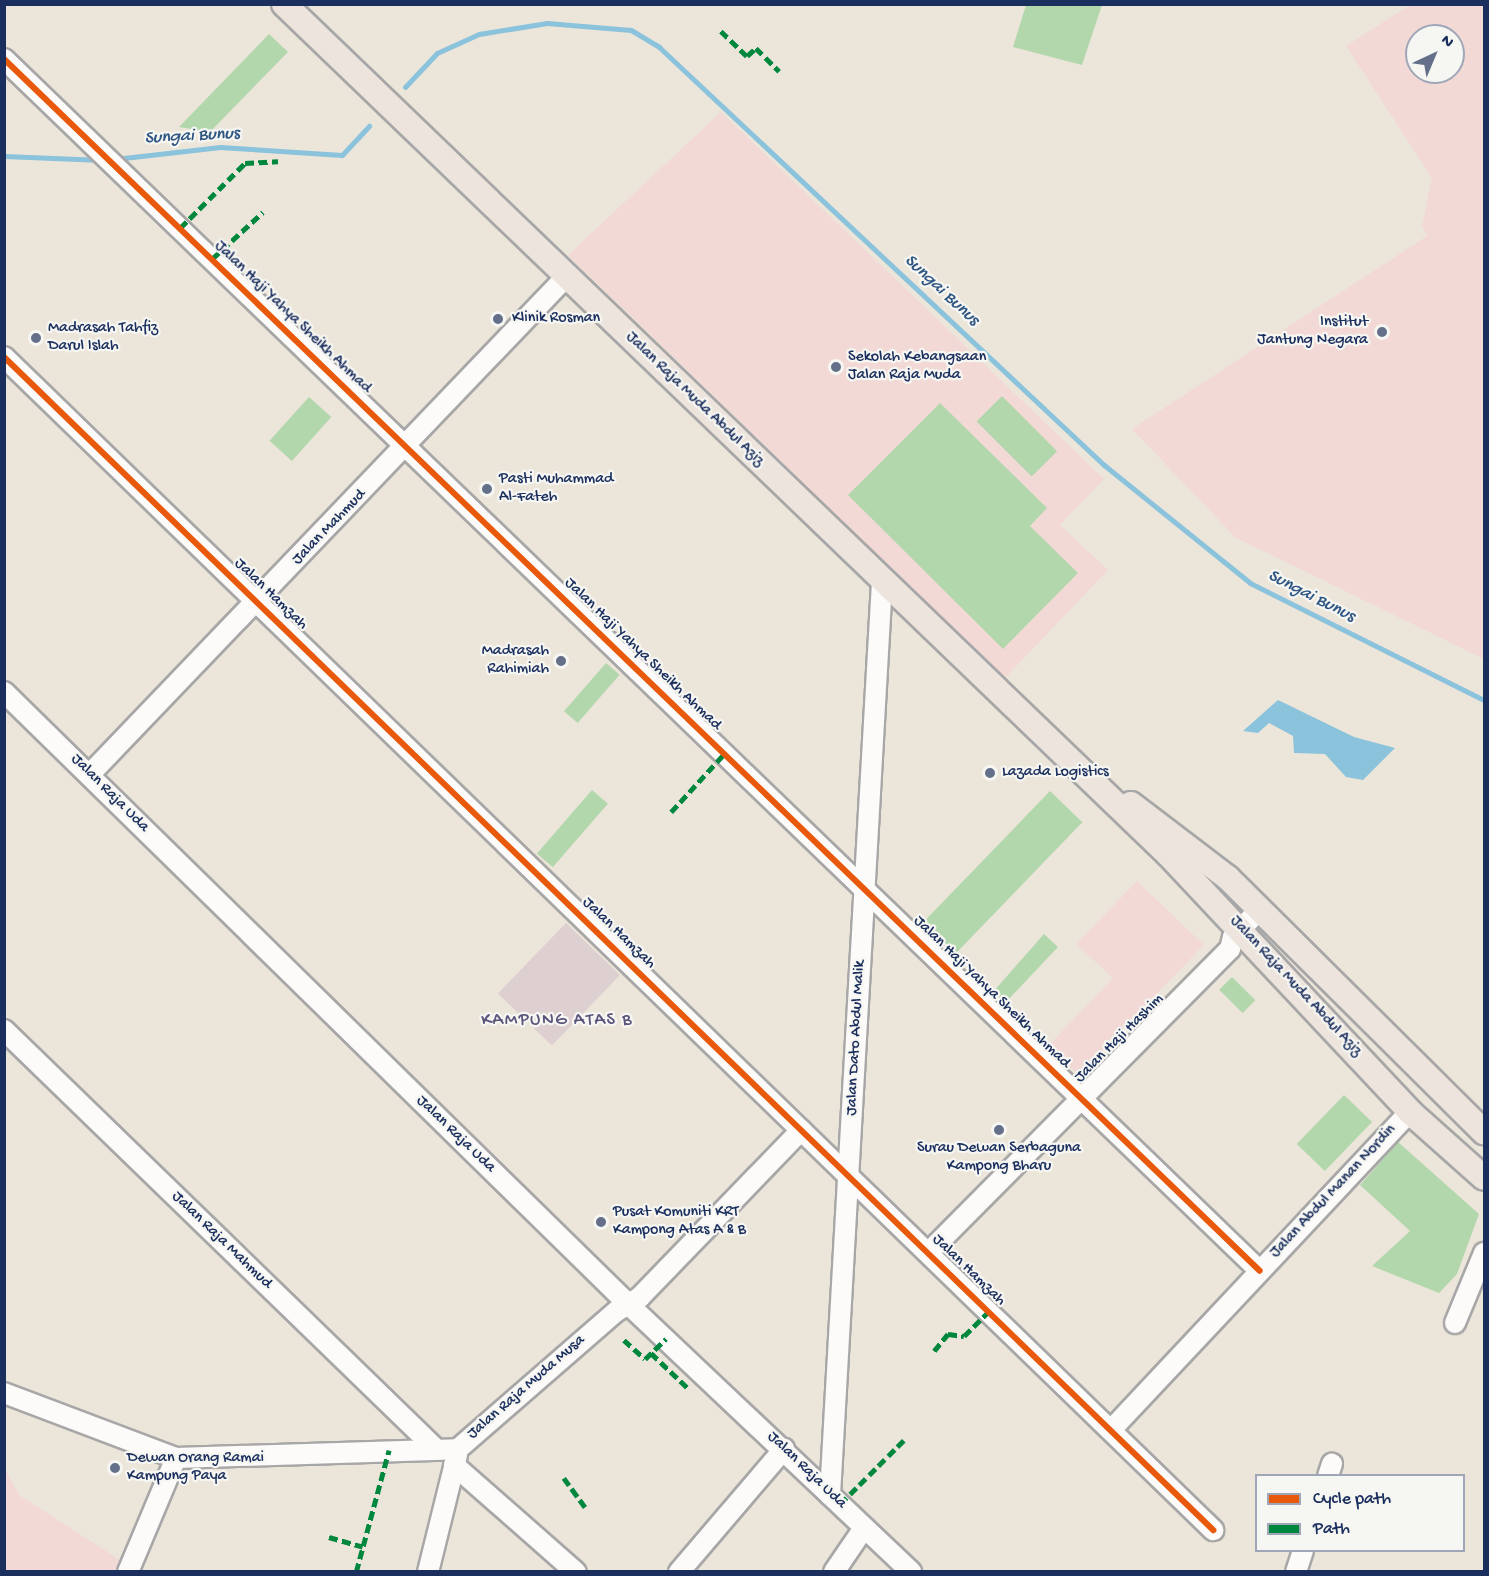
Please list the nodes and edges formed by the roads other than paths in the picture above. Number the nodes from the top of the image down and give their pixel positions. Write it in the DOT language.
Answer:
graph roads {
  1 [pos="284,4"];
  2 [pos="4,59"];
  3 [pos="566,277"];
  4 [pos="4,357"];
  5 [pos="407,448"];
  6 [pos="882,582"];
  7 [pos="258,602"];
  8 [pos="4,692"];
  9 [pos="90,774"];
  10 [pos="1104,796"];
  11 [pos="865,889"];
  12 [pos="1266,915"];
  13 [pos="1241,939"];
  14 [pos="4,1030"];
  15 [pos="1081,1098"];
  16 [pos="1410,1112"];
  17 [pos="801,1130"];
  18 [pos="1485,1132"];
  19 [pos="849,1174"];
  20 [pos="1485,1178"];
  21 [pos="929,1252"];
  22 [pos="1485,1253"];
  23 [pos="1260,1271"];
  24 [pos="627,1303"];
  25 [pos="1455,1323"];
  26 [pos="4,1393"];
  27 [pos="1111,1430"];
  28 [pos="784,1449"];
  29 [pos="437,1450"];
  30 [pos="456,1457"];
  31 [pos="176,1458"];
  32 [pos="831,1495"];
  33 [pos="864,1528"];
  34 [pos="1214,1530"];
  35 [pos="1303,1552"];
  36 [pos="128,1572"];
  37 [pos="428,1572"];
  38 [pos="576,1572"];
  39 [pos="679,1572"];
  40 [pos="834,1572"];
  41 [pos="911,1572"];
  42 [pos="1296,1572"];
  1 -- 3 [label="main road, Jalan Raja Muda Abdul Aziz"];
  2 -- 5 [label="street, Jalan Haji Yahya Sheikh Ahmad"];
  3 -- 5 [label="street, Jalan Mahmud"];
  3 -- 6 [label="main road, Jalan Raja Muda Abdul Aziz"];
  4 -- 7 [label="street, Jalan Hamzah"];
  5 -- 7 [label="street, Jalan Mahmud"];
  5 -- 11 [label="street, Jalan Haji Yahya Sheikh Ahmad"];
  6 -- 10 [label="main road, Jalan Raja Muda Abdul Aziz"];
  6 -- 11 [label="street, Jalan Dato Abdul Malik"];
  7 -- 9 [label="street, Jalan Mahmud"];
  7 -- 17 [label="street, Jalan Hamzah"];
  8 -- 9 [label="street, Jalan Raja Uda"];
  9 -- 24 [label="street, Jalan Raja Uda"];
  10 -- 12 [label="main road, Jalan Raja Muda Abdul Aziz"];
  10 -- 13 [label="main road, Jalan Raja Muda Abdul Aziz"];
  11 -- 15 [label="street, Jalan Haji Yahya Sheikh Ahmad"];
  11 -- 19 [label="street, Jalan Dato Abdul Malik"];
  12 -- 13 [label="street, Jalan Haji Hashim"];
  12 -- 18 [label="main road, Jalan Raja Muda Abdul Aziz"];
  13 -- 15 [label="street, Jalan Haji Hashim"];
  13 -- 16 [label="main road, Jalan Raja Muda Abdul Aziz"];
  14 -- 29 [label="street, Jalan Raja Mahmud"];
  15 -- 21 [label="street, Jalan Haji Hashim"];
  15 -- 23 [label="street, Jalan Haji Yahya Sheikh Ahmad"];
  16 -- 20 [label="main road, Jalan Raja Muda Abdul Aziz"];
  16 -- 23 [label="street, Jalan Abdul Manan Nordin"];
  17 -- 19 [label="street, Jalan Hamzah"];
  17 -- 24 [label="street, Jalan Raja Muda Musa"];
  19 -- 21 [label="street, Jalan Hamzah"];
  19 -- 32 [label="street, Jalan Dato Abdul Malik"];
  21 -- 27 [label="street, Jalan Hamzah"];
  22 -- 25 [label="street"];
  23 -- 27 [label="street, Jalan Abdul Manan Nordin"];
  24 -- 28 [label="street, Jalan Raja Uda"];
  24 -- 30 [label="street, Jalan Raja Muda Musa"];
  26 -- 31 [label="street, Jalan Raja Muda Musa"];
  27 -- 34 [label="street, Jalan Hamzah"];
  28 -- 32 [label="street, Jalan Raja Uda"];
  28 -- 39 [label="street"];
  29 -- 30 [label="street, Jalan Raja Muda Musa"];
  29 -- 31 [label="street, Jalan Raja Muda Musa"];
  30 -- 37 [label="street"];
  30 -- 38 [label="street"];
  31 -- 36 [label="street"];
  32 -- 33 [label="street, Jalan Raja Uda"];
  33 -- 40 [label="street"];
  33 -- 41 [label="street, Jalan Raja Uda"];
  35 -- 42 [label="street"];
}
